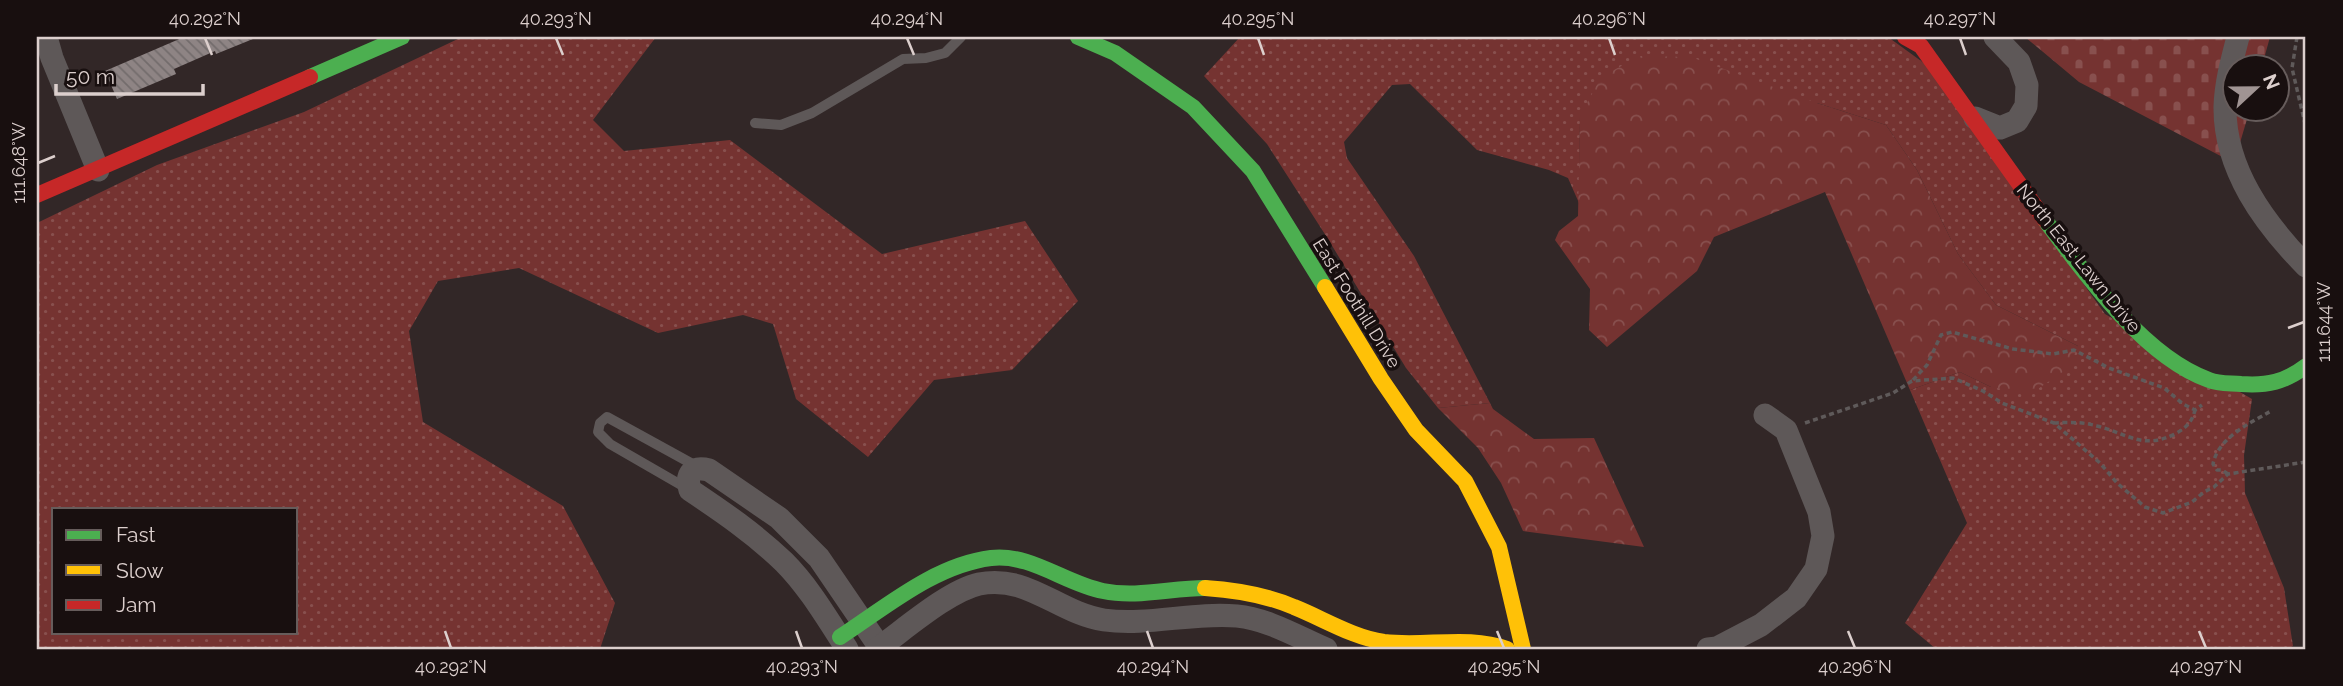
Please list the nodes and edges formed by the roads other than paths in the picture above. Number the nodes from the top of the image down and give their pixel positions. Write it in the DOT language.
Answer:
graph roads {
  1 [pos="46,37"];
  2 [pos="402,37"];
  3 [pos="961,37"];
  4 [pos="1078,37"];
  5 [pos="1905,37"];
  6 [pos="1995,37"];
  7 [pos="2238,37"];
  8 [pos="1975,118"];
  9 [pos="755,123"];
  10 [pos="98,170"];
  11 [pos="37,195"];
  12 [pos="2306,265"];
  13 [pos="2306,366"];
  14 [pos="1765,415"];
  15 [pos="699,467"];
  16 [pos="690,490"];
  17 [pos="863,623"];
  18 [pos="844,643"];
  19 [pos="879,649"];
  20 [pos="1326,649"];
  21 [pos="1507,649"];
  22 [pos="1523,649"];
  23 [pos="1708,649"];
  1 -- 10 [label="street"];
  2 -- 10 [label="street"];
  3 -- 9 [label="lane"];
  4 -- 22 [label="street, East Foothill Drive"];
  5 -- 8 [label="street, North East Lawn Drive"];
  6 -- 8 [label="street"];
  7 -- 12 [label="street"];
  8 -- 13 [label="street, North East Lawn Drive"];
  10 -- 11 [label="street"];
  14 -- 23 [label="street"];
  15 -- 16 [label="street"];
  15 -- 16 [label="lane"];
  15 -- 17 [label="street"];
  16 -- 18 [label="street"];
  17 -- 18 [label="street"];
  17 -- 19 [label="street"];
  17 -- 21 [label="street"];
  19 -- 20 [label="street"];
}
